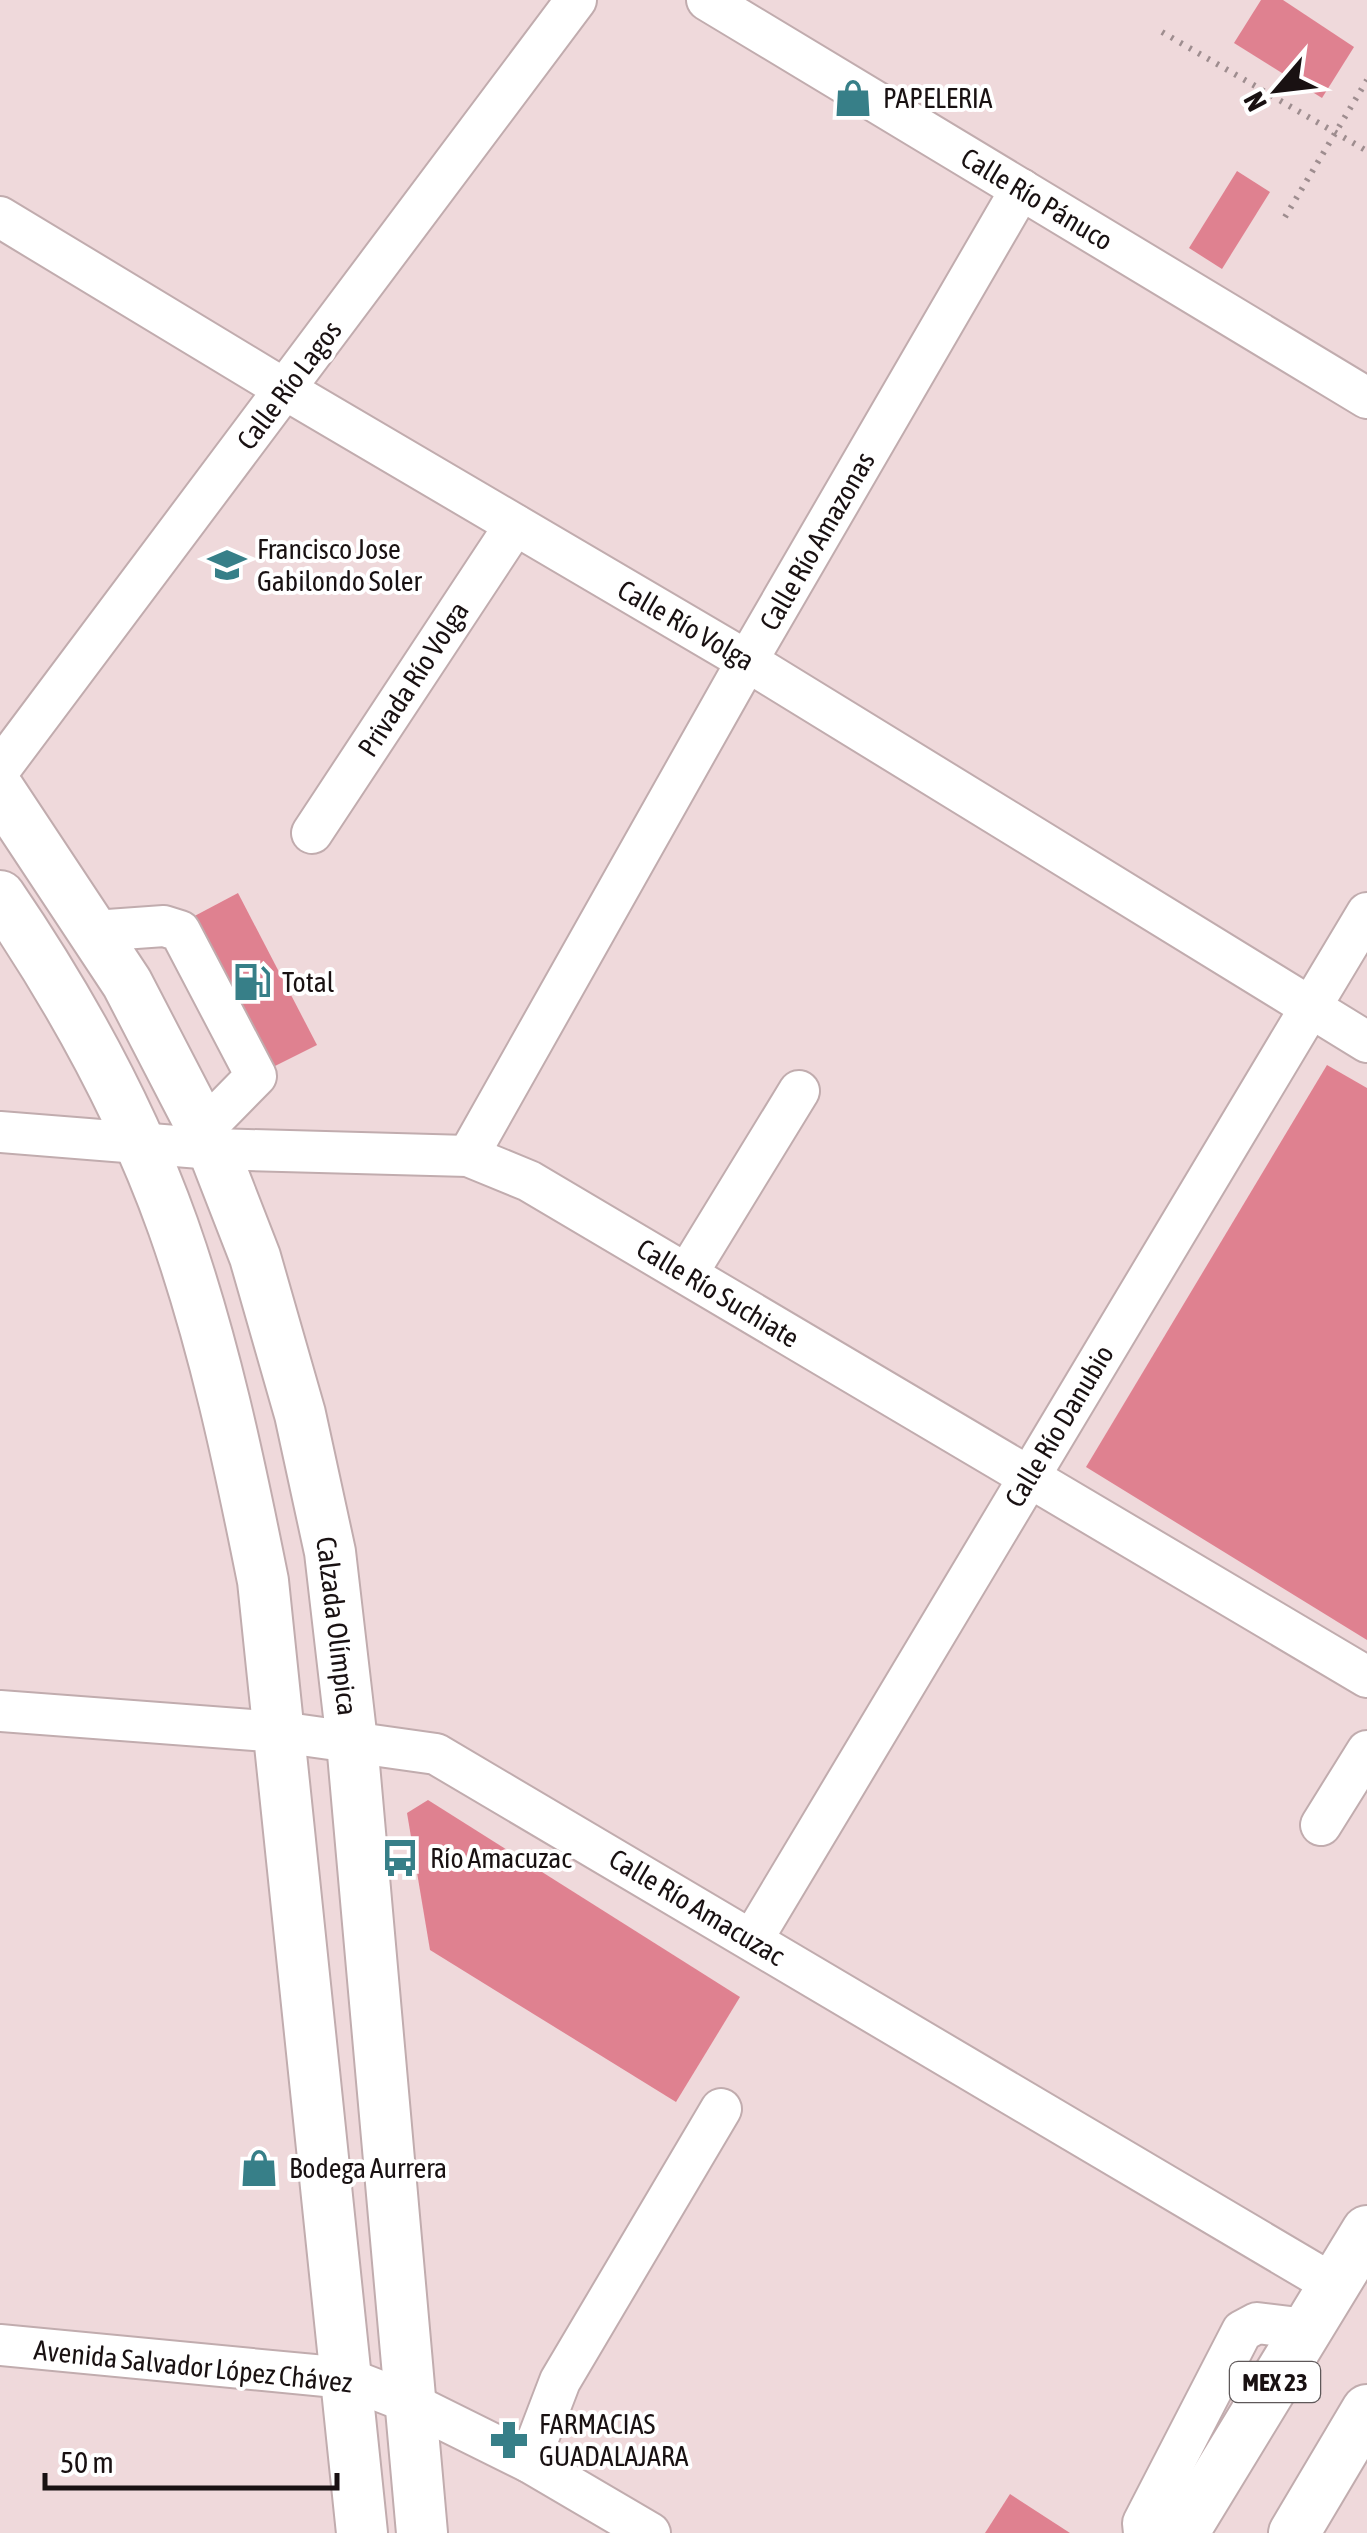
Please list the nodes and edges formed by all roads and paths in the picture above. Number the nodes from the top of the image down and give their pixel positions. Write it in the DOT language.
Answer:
graph roads {
  1 [pos="576,0"];
  2 [pos="707,0"];
  3 [pos="1162,32"];
  4 [pos="1367,80"];
  5 [pos="1336,133"];
  6 [pos="1367,152"];
  7 [pos="1021,189"];
  8 [pos="0,216"];
  9 [pos="1285,217"];
  10 [pos="286,390"];
  11 [pos="1367,398"];
  12 [pos="515,525"];
  13 [pos="748,660"];
  14 [pos="0,769"];
  15 [pos="0,791"];
  16 [pos="312,833"];
  17 [pos="0,896"];
  18 [pos="1367,913"];
  19 [pos="94,932"];
  20 [pos="1310,1008"];
  21 [pos="1367,1042"];
  22 [pos="799,1092"];
  23 [pos="0,1132"];
  24 [pos="208,1140"];
  25 [pos="137,1145"];
  26 [pos="468,1156"];
  27 [pos="687,1274"];
  28 [pos="1029,1477"];
  29 [pos="1367,1677"];
  30 [pos="0,1711"];
  31 [pos="280,1732"];
  32 [pos="352,1742"];
  33 [pos="1367,1751"];
  34 [pos="1321,1824"];
  35 [pos="752,1940"];
  36 [pos="721,2109"];
  37 [pos="1367,2230"];
  38 [pos="1334,2285"];
  39 [pos="1308,2329"];
  40 [pos="0,2345"];
  41 [pos="346,2378"];
  42 [pos="408,2402"];
  43 [pos="1367,2410"];
  44 [pos="529,2462"];
  45 [pos="362,2533"];
  46 [pos="422,2533"];
  47 [pos="650,2533"];
  48 [pos="1144,2533"];
  49 [pos="1184,2533"];
  50 [pos="1294,2533"];
  1 -- 10 [label="street, Calle Río Lagos"];
  2 -- 7 [label="street, Calle Río Pánuco"];
  3 -- 5 [label="path"];
  4 -- 5 [label="path"];
  5 -- 6 [label="path"];
  5 -- 9 [label="path"];
  7 -- 11 [label="street, Calle Río Pánuco"];
  7 -- 13 [label="street, Calle Río Amazonas"];
  8 -- 10 [label="street, Calle Río Volga"];
  10 -- 12 [label="street, Calle Río Volga"];
  10 -- 14 [label="street, Calle Río Lagos"];
  12 -- 13 [label="street, Calle Río Volga"];
  12 -- 16 [label="street, Privada Río Volga"];
  13 -- 20 [label="street, Calle Río Volga"];
  13 -- 26 [label="street, Calle Río Amazonas"];
  15 -- 19 [label="main road, Calzada Olímpica"];
  17 -- 25 [label="main road"];
  18 -- 20 [label="street, Calle Río Danubio"];
  19 -- 24 [label="main road, Calzada Olímpica"];
  19 -- 24 [label="street"];
  20 -- 21 [label="street, Calle Río Volga"];
  20 -- 28 [label="street, Calle Río Danubio"];
  22 -- 27 [label="street"];
  23 -- 25 [label="street, Calle Río Suchiate"];
  24 -- 25 [label="street, Calle Río Suchiate"];
  24 -- 26 [label="street, Calle Río Suchiate"];
  24 -- 32 [label="main road, Calzada Olímpica"];
  25 -- 31 [label="main road"];
  26 -- 27 [label="street, Calle Río Suchiate"];
  27 -- 28 [label="street, Calle Río Suchiate"];
  28 -- 29 [label="street, Calle Río Suchiate"];
  28 -- 35 [label="street, Calle Río Danubio"];
  30 -- 31 [label="street, Calle Río Amacuzac"];
  31 -- 32 [label="street, Calle Río Amacuzac"];
  31 -- 41 [label="main road"];
  32 -- 35 [label="street, Calle Río Amacuzac"];
  32 -- 42 [label="main road, Calzada Olímpica"];
  33 -- 34 [label="street"];
  35 -- 38 [label="street, Calle Río Amacuzac"];
  36 -- 44 [label="street"];
  37 -- 38 [label="main road, MEX 23"];
  38 -- 39 [label="main road, MEX 23"];
  39 -- 48 [label="street"];
  39 -- 49 [label="main road, MEX 23"];
  40 -- 41 [label="street, Avenida Salvador López Chávez"];
  41 -- 42 [label="street, Avenida Salvador López Chávez"];
  41 -- 45 [label="main road"];
  42 -- 44 [label="street, Avenida Salvador López Chávez"];
  42 -- 46 [label="main road, Calzada Olímpica"];
  43 -- 50 [label="main road"];
  44 -- 47 [label="street, Avenida Salvador López Chávez"];
}
